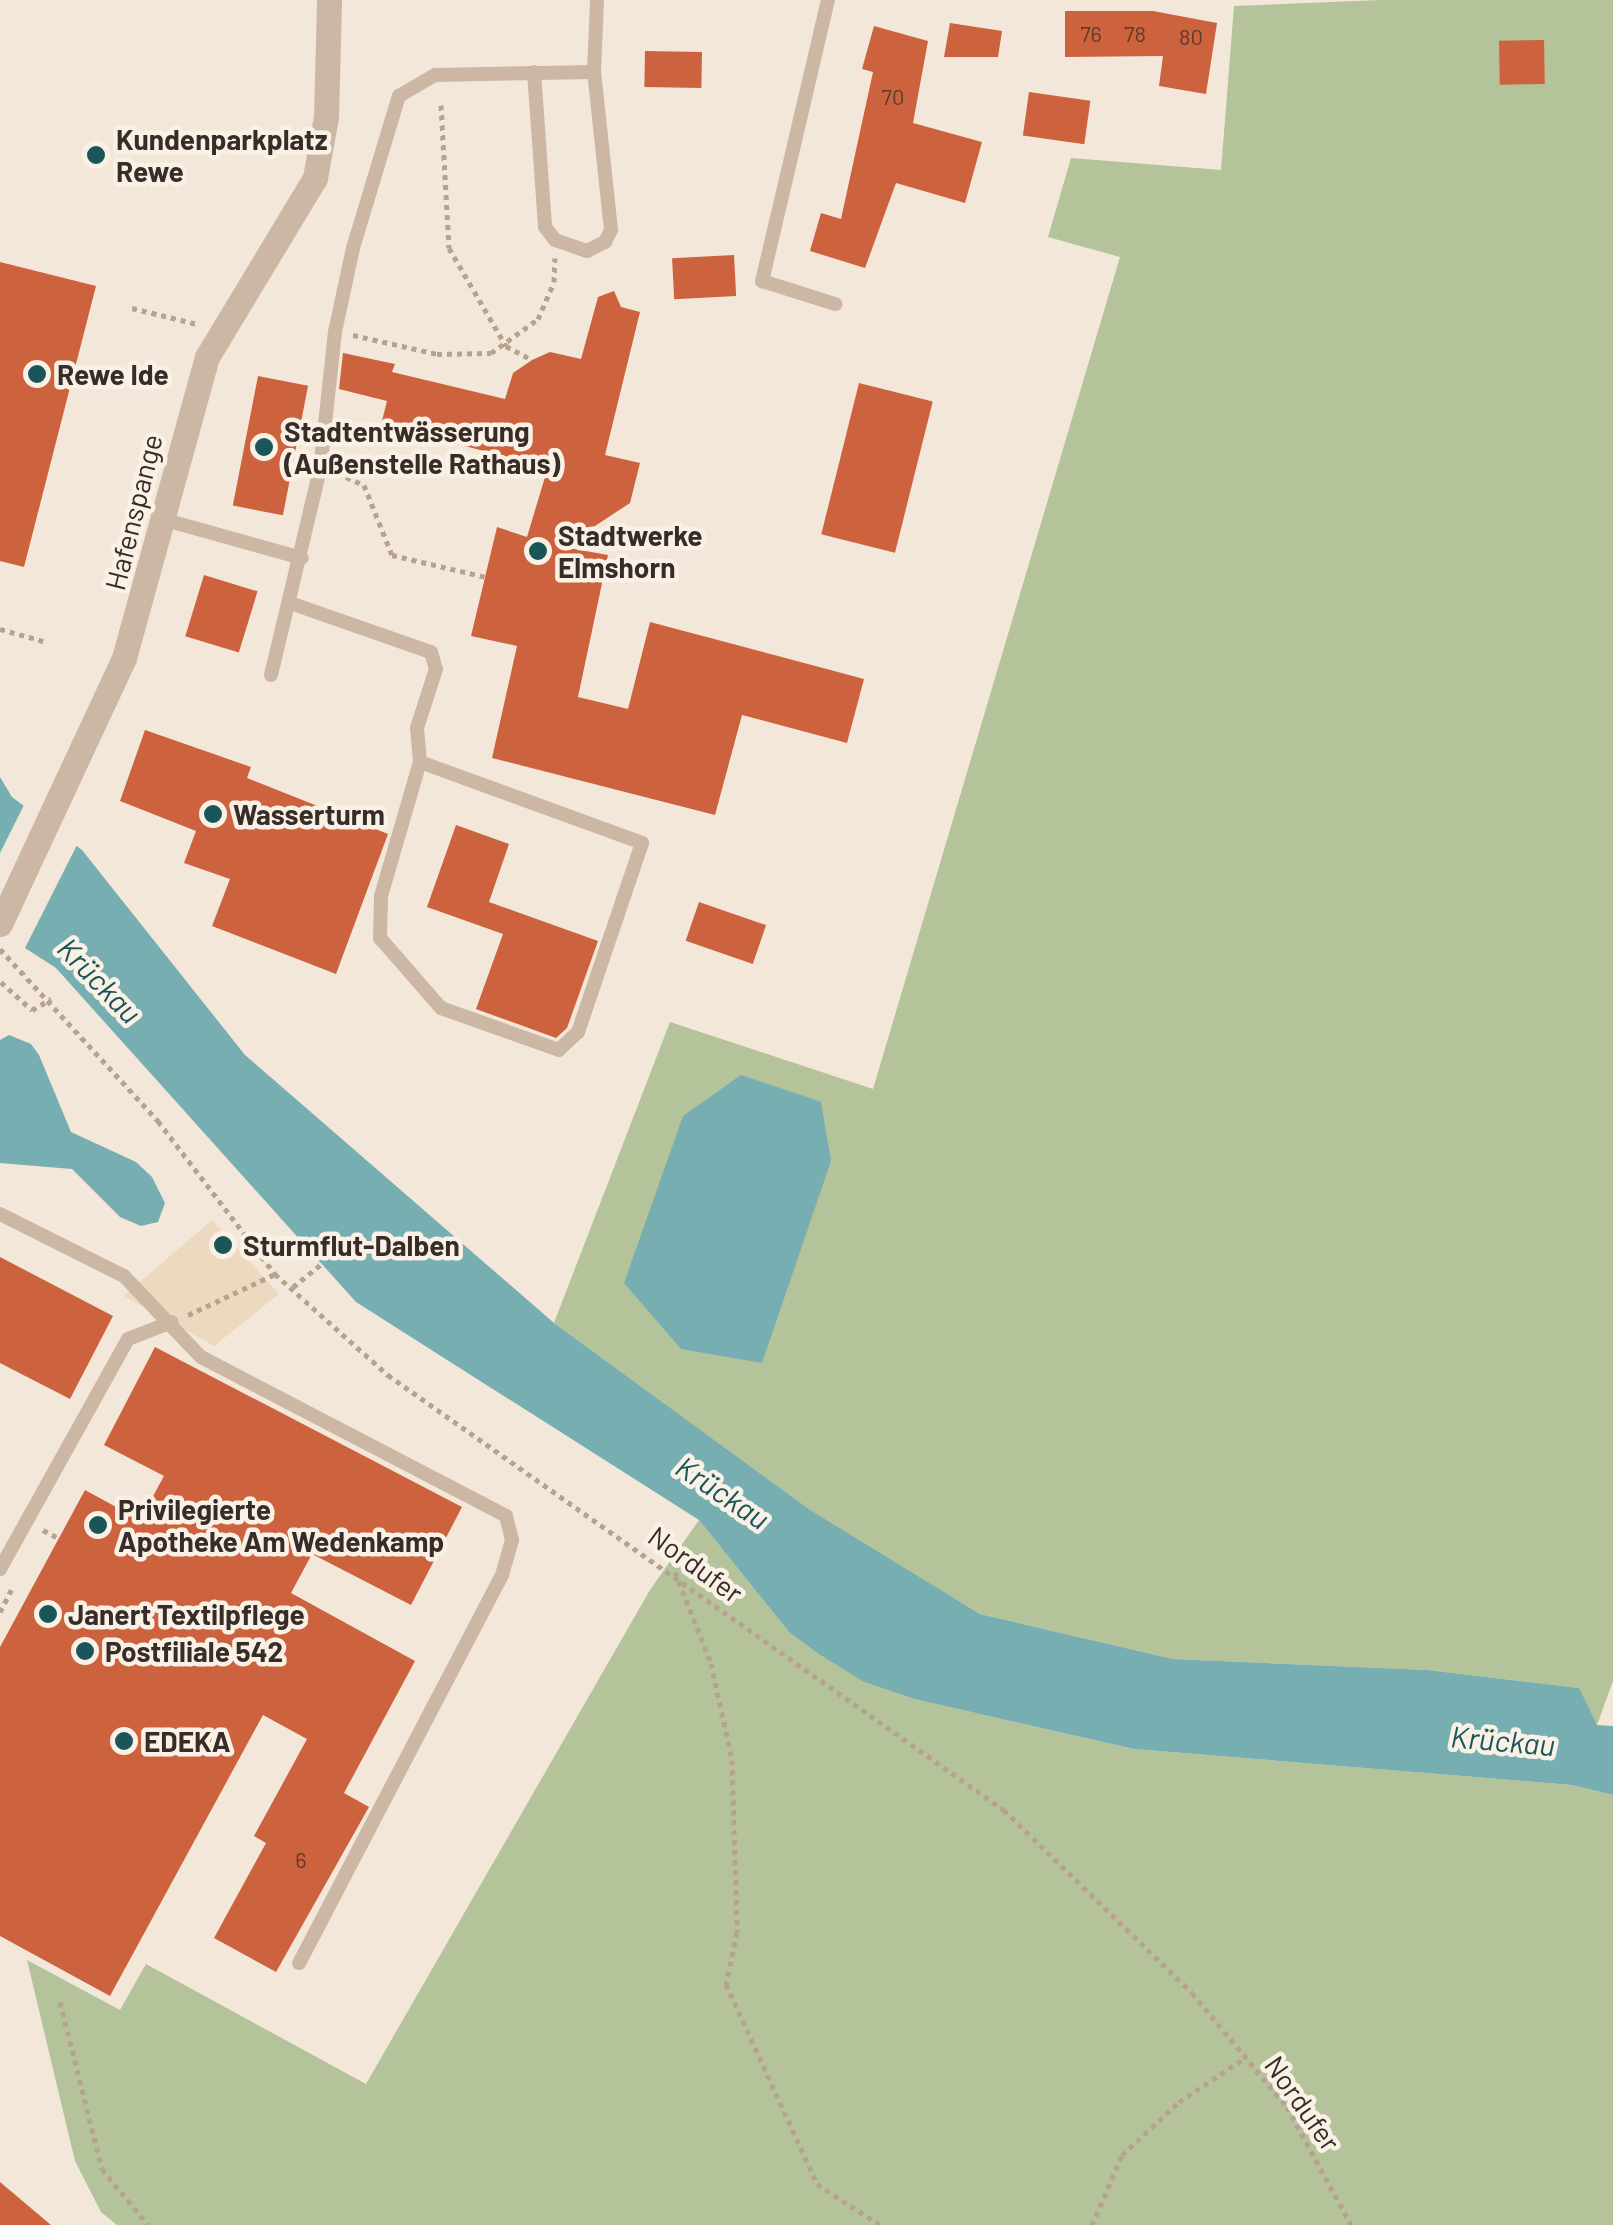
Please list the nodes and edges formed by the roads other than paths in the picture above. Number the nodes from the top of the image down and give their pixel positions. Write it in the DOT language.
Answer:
graph roads {
  1 [pos="328,0"];
  2 [pos="597,0"];
  3 [pos="828,0"];
  4 [pos="534,72"];
  5 [pos="594,72"];
  6 [pos="835,304"];
  7 [pos="162,518"];
  8 [pos="302,558"];
  9 [pos="292,604"];
  10 [pos="271,675"];
  11 [pos="420,762"];
  12 [pos="0,924"];
  13 [pos="0,1214"];
  14 [pos="172,1322"];
  15 [pos="0,1569"];
  16 [pos="299,1962"];
  1 -- 7 [label="street, Hafenspange"];
  2 -- 5 [label="lane"];
  3 -- 6 [label="lane"];
  4 -- 5 [label="lane"];
  4 -- 5 [label="lane"];
  4 -- 8 [label="lane"];
  7 -- 8 [label="lane"];
  7 -- 12 [label="street, Hafenspange"];
  8 -- 9 [label="lane"];
  9 -- 10 [label="lane"];
  9 -- 11 [label="lane"];
  11 -- 11 [label="lane"];
  13 -- 14 [label="lane"];
  14 -- 15 [label="lane"];
  14 -- 16 [label="lane"];
}
